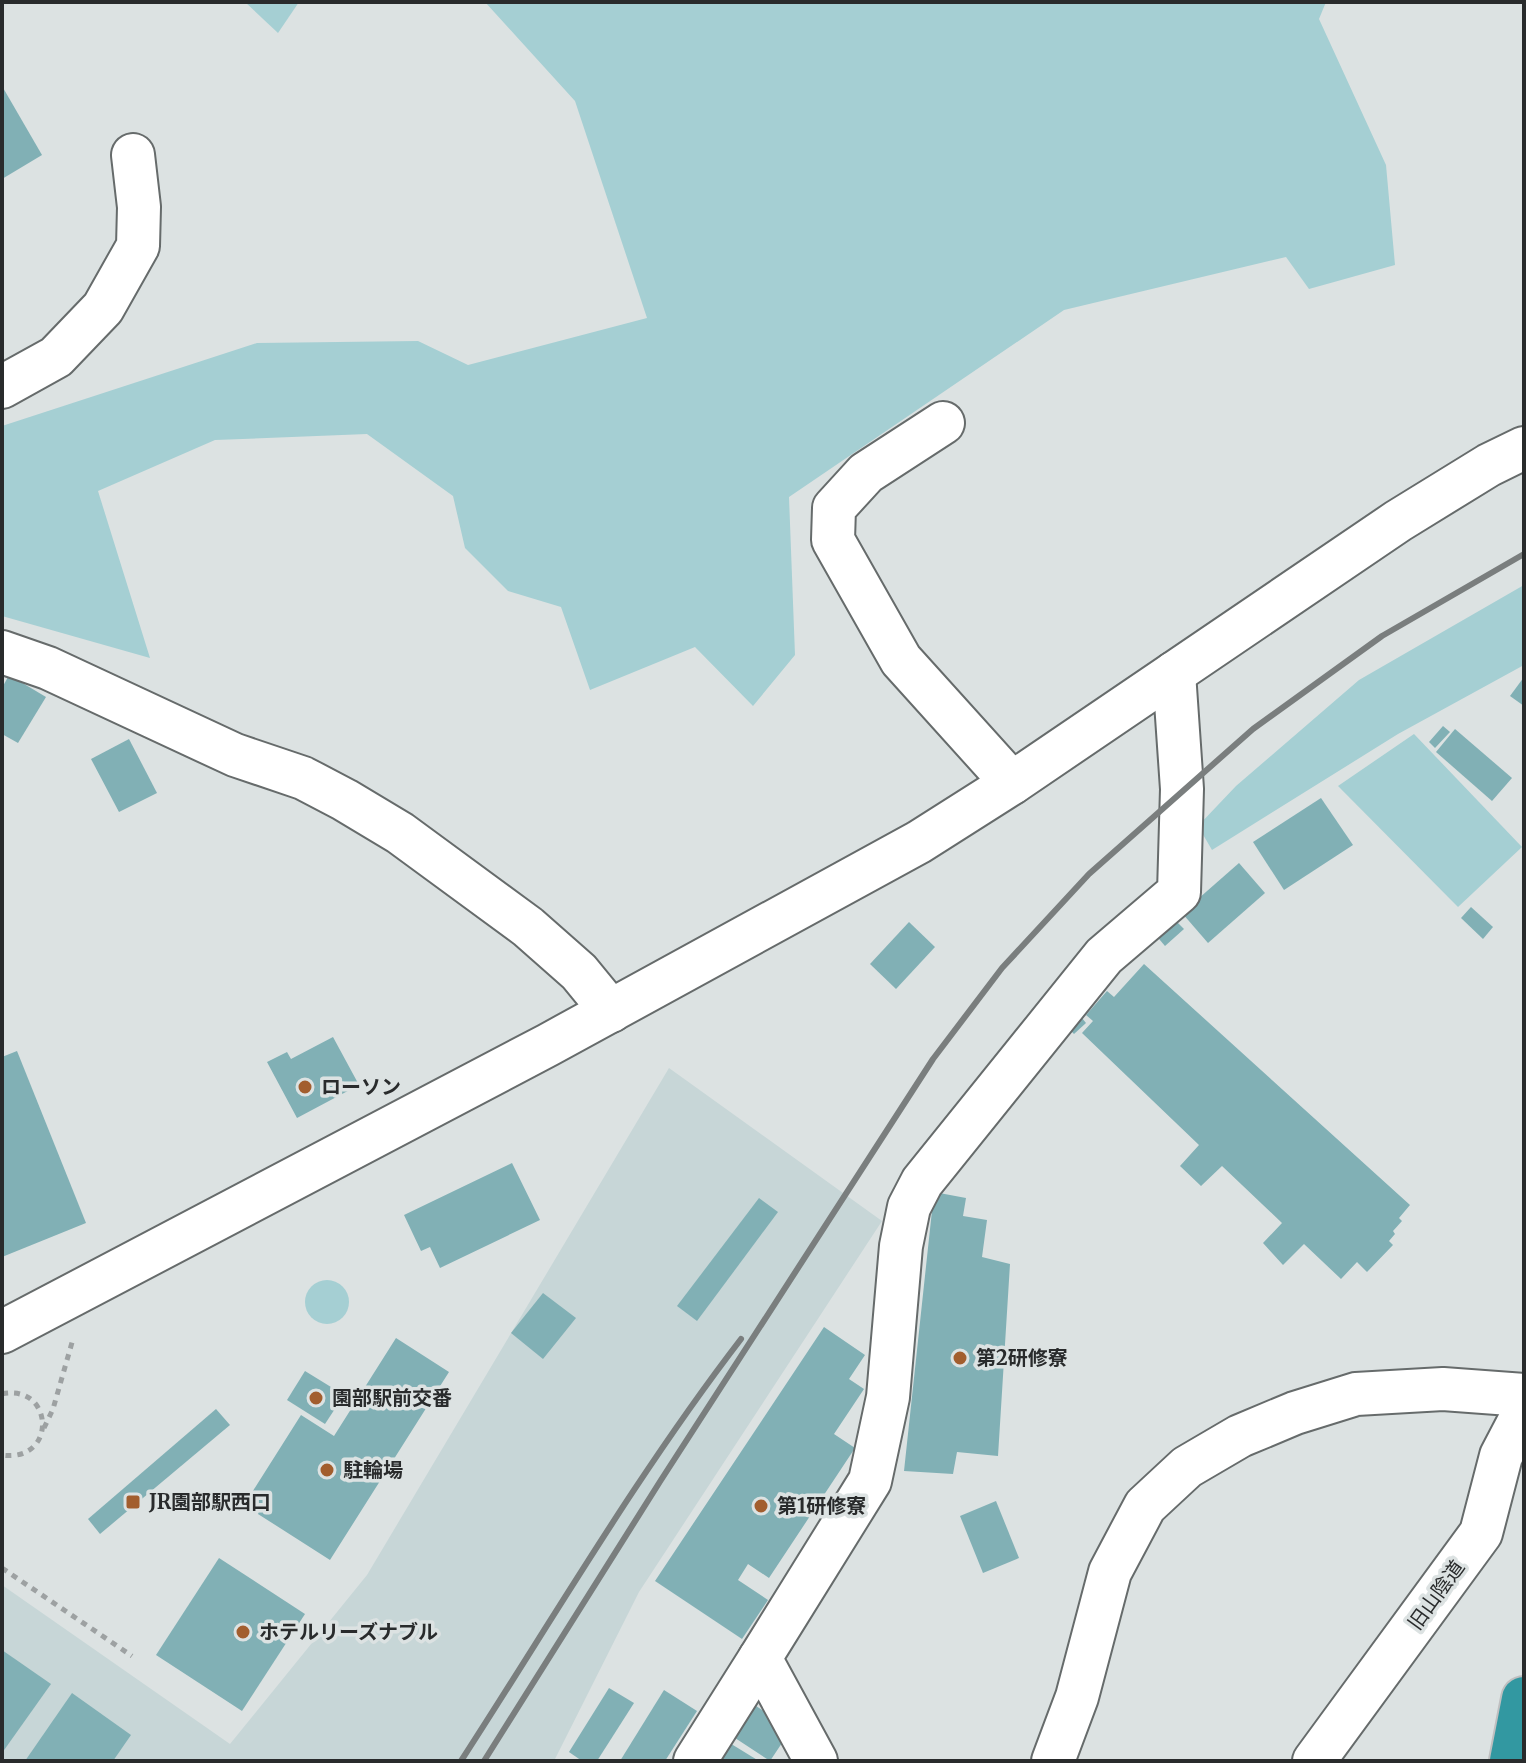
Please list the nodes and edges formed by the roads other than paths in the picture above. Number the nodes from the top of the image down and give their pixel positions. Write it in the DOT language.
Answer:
graph roads {
  1 [pos="133,155"];
  2 [pos="2,387"];
  3 [pos="943,423"];
  4 [pos="1524,448"];
  5 [pos="2,652"];
  6 [pos="1174,673"];
  7 [pos="1012,783"];
  8 [pos="611,1011"];
  9 [pos="2,1332"];
  10 [pos="1524,1395"];
  11 [pos="1524,1412"];
  12 [pos="760,1658"];
  13 [pos="1524,1699"];
  14 [pos="695,1761"];
  15 [pos="816,1761"];
  16 [pos="1053,1761"];
  17 [pos="1314,1761"];
  18 [pos="1512,1761"];
  1 -- 2 [label="street"];
  3 -- 7 [label="street"];
  4 -- 6 [label="street"];
  5 -- 8 [label="street"];
  6 -- 7 [label="street"];
  6 -- 12 [label="street"];
  7 -- 8 [label="street"];
  8 -- 9 [label="street"];
  10 -- 16 [label="street"];
  11 -- 17 [label="street, 旧山陰道"];
  12 -- 14 [label="street"];
  12 -- 15 [label="street"];
  13 -- 18 [label="highway"];
}
